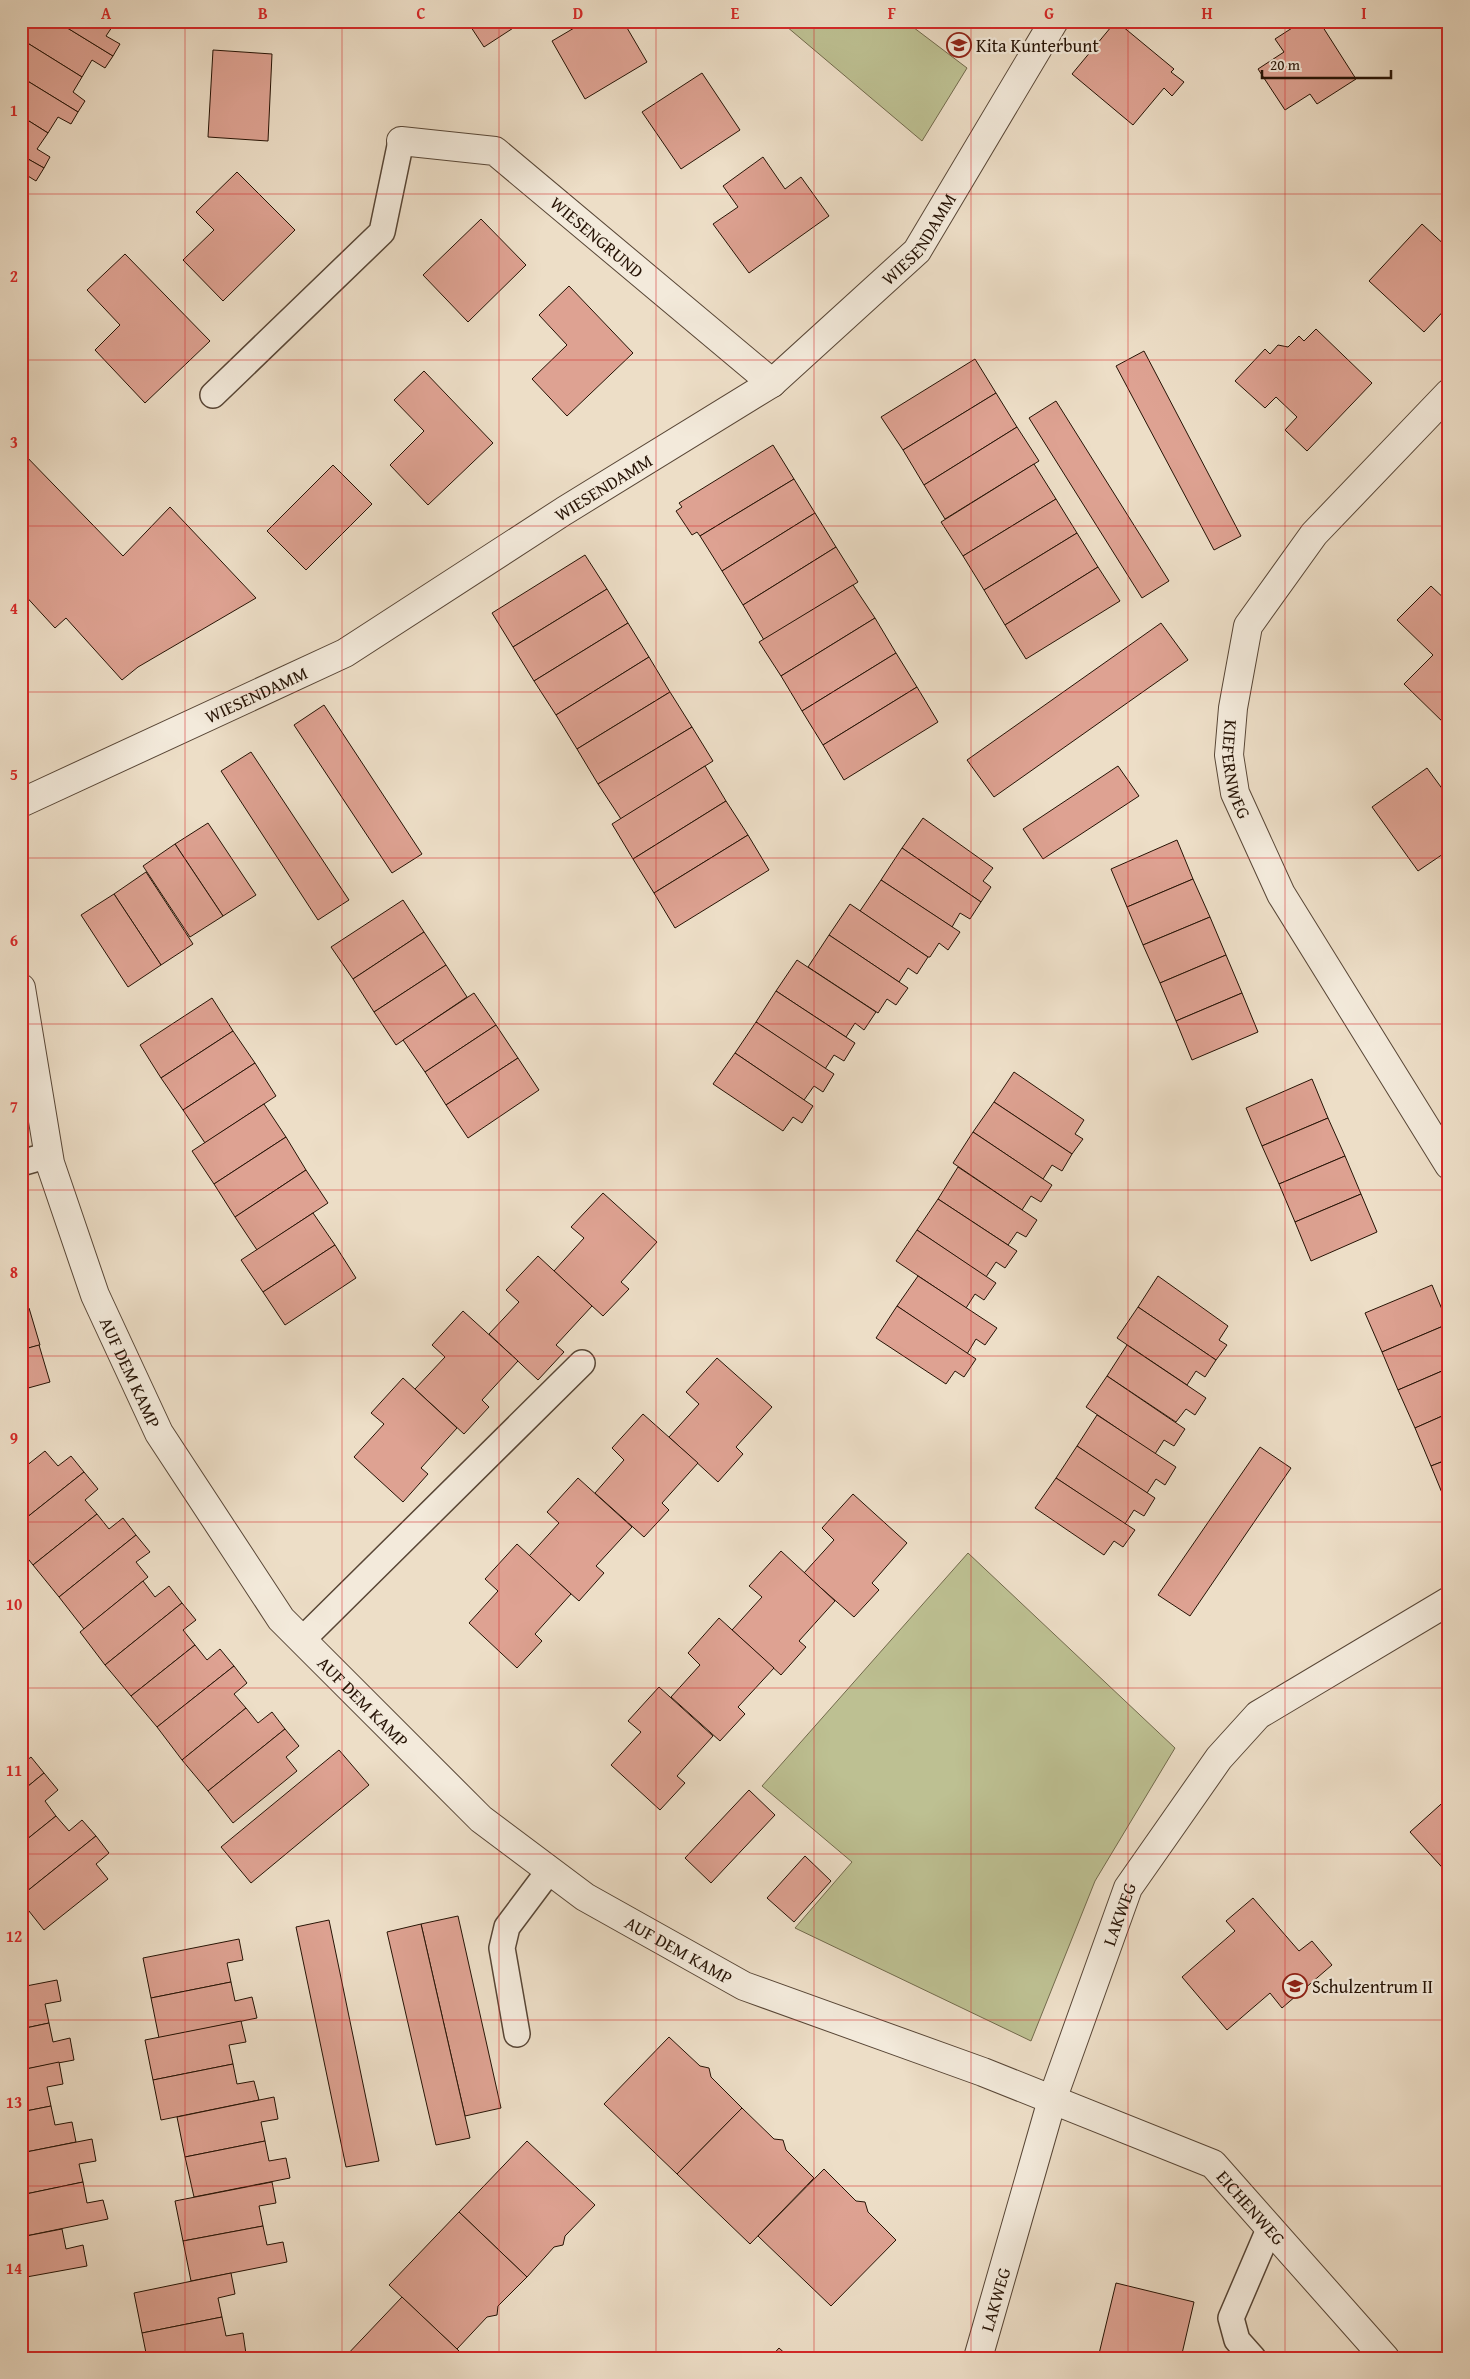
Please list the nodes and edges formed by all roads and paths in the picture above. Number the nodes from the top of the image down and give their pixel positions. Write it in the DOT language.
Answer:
graph roads {
  1 [pos="1054,21"];
  2 [pos="401,141"];
  3 [pos="772,383"];
  4 [pos="1449,393"];
  5 [pos="214,395"];
  6 [pos="21,802"];
  7 [pos="21,988"];
  8 [pos="49,1155"];
  9 [pos="21,1162"];
  10 [pos="1449,1165"];
  11 [pos="582,1362"];
  12 [pos="1449,1601"];
  13 [pos="302,1640"];
  14 [pos="550,1871"];
  15 [pos="517,2034"];
  16 [pos="1052,2100"];
  17 [pos="1270,2227"];
  18 [pos="978,2358"];
  19 [pos="1253,2358"];
  20 [pos="1385,2358"];
  1 -- 3 [label="street, WIESENDAMM"];
  2 -- 3 [label="street, WIESENGRUND"];
  2 -- 5 [label="lane"];
  3 -- 6 [label="street, WIESENDAMM"];
  4 -- 10 [label="street, KIEFERNWEG"];
  7 -- 8 [label="street, AUF DEM KAMP"];
  8 -- 9 [label="lane"];
  8 -- 13 [label="street, AUF DEM KAMP"];
  11 -- 13 [label="lane"];
  12 -- 16 [label="street, LAKWEG"];
  13 -- 14 [label="street, AUF DEM KAMP"];
  14 -- 15 [label="lane"];
  14 -- 16 [label="street, AUF DEM KAMP"];
  16 -- 17 [label="street, EICHENWEG"];
  16 -- 18 [label="street, LAKWEG"];
  17 -- 19 [label="lane"];
  17 -- 20 [label="street, EICHENWEG"];
}
